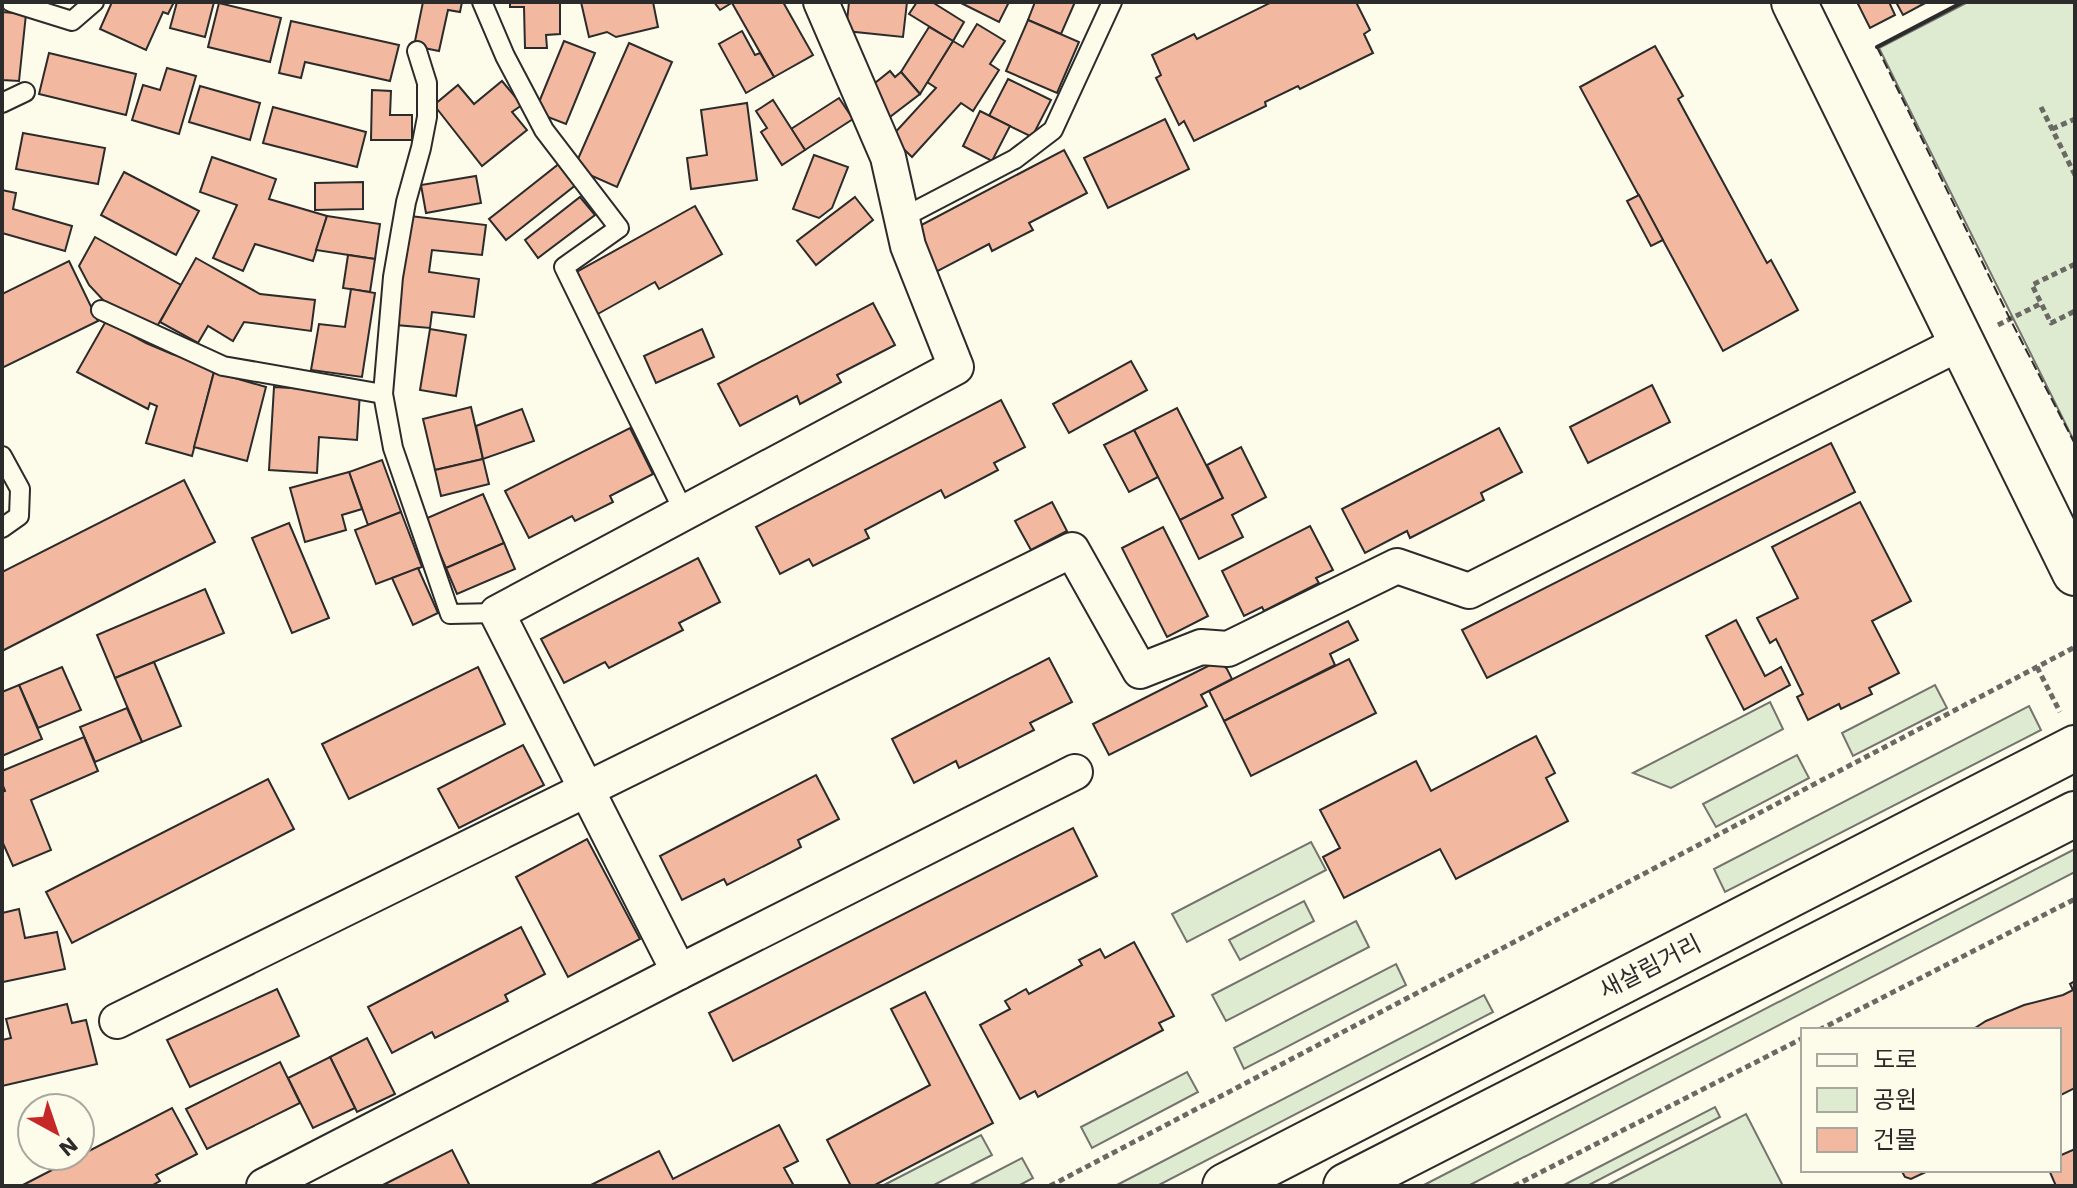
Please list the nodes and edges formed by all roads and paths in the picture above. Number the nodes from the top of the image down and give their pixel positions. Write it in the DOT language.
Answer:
graph roads {
  1 [pos="11,2"];
  2 [pos="94,2"];
  3 [pos="482,2"];
  4 [pos="821,2"];
  5 [pos="1112,2"];
  6 [pos="1794,2"];
  7 [pos="417,51"];
  8 [pos="25,92"];
  9 [pos="2,103"];
  10 [pos="2041,107"];
  11 [pos="2075,119"];
  12 [pos="2052,129"];
  13 [pos="2075,175"];
  14 [pos="902,218"];
  15 [pos="2075,264"];
  16 [pos="101,310"];
  17 [pos="2075,311"];
  18 [pos="1962,342"];
  19 [pos="383,394"];
  20 [pos="2,456"];
  21 [pos="684,512"];
  22 [pos="2,528"];
  23 [pos="2075,573"];
  24 [pos="497,613"];
  25 [pos="2075,647"];
  26 [pos="2037,667"];
  27 [pos="2069,733"];
  28 [pos="1075,772"];
  29 [pos="586,790"];
  30 [pos="2075,814"];
  31 [pos="2075,899"];
  32 [pos="679,972"];
  33 [pos="117,1021"];
  34 [pos="1823,1028"];
  35 [pos="1801,1039"];
  36 [pos="264,1186"];
  37 [pos="1050,1186"];
  38 [pos="1225,1186"];
  39 [pos="1346,1186"];
  40 [pos="1514,1186"];
  1 -- 2 [label="lane"];
  3 -- 21 [label="lane"];
  4 -- 14 [label="street"];
  5 -- 14 [label="lane"];
  6 -- 18 [label="main road"];
  7 -- 19 [label="lane"];
  8 -- 9 [label="lane"];
  10 -- 12 [label="path"];
  11 -- 12 [label="path"];
  12 -- 13 [label="path"];
  14 -- 21 [label="street"];
  15 -- 17 [label="path"];
  16 -- 19 [label="lane"];
  18 -- 23 [label="main road"];
  18 -- 29 [label="street"];
  19 -- 24 [label="lane"];
  20 -- 22 [label="lane"];
  21 -- 24 [label="street"];
  24 -- 29 [label="street"];
  25 -- 26 [label="path"];
  26 -- 27 [label="path"];
  26 -- 37 [label="path"];
  27 -- 38 [label="main road, 새살림거리"];
  28 -- 32 [label="street"];
  29 -- 32 [label="street"];
  29 -- 33 [label="street"];
  30 -- 39 [label="main road"];
  31 -- 34 [label="path"];
  32 -- 36 [label="street"];
  35 -- 40 [label="path"];
}
